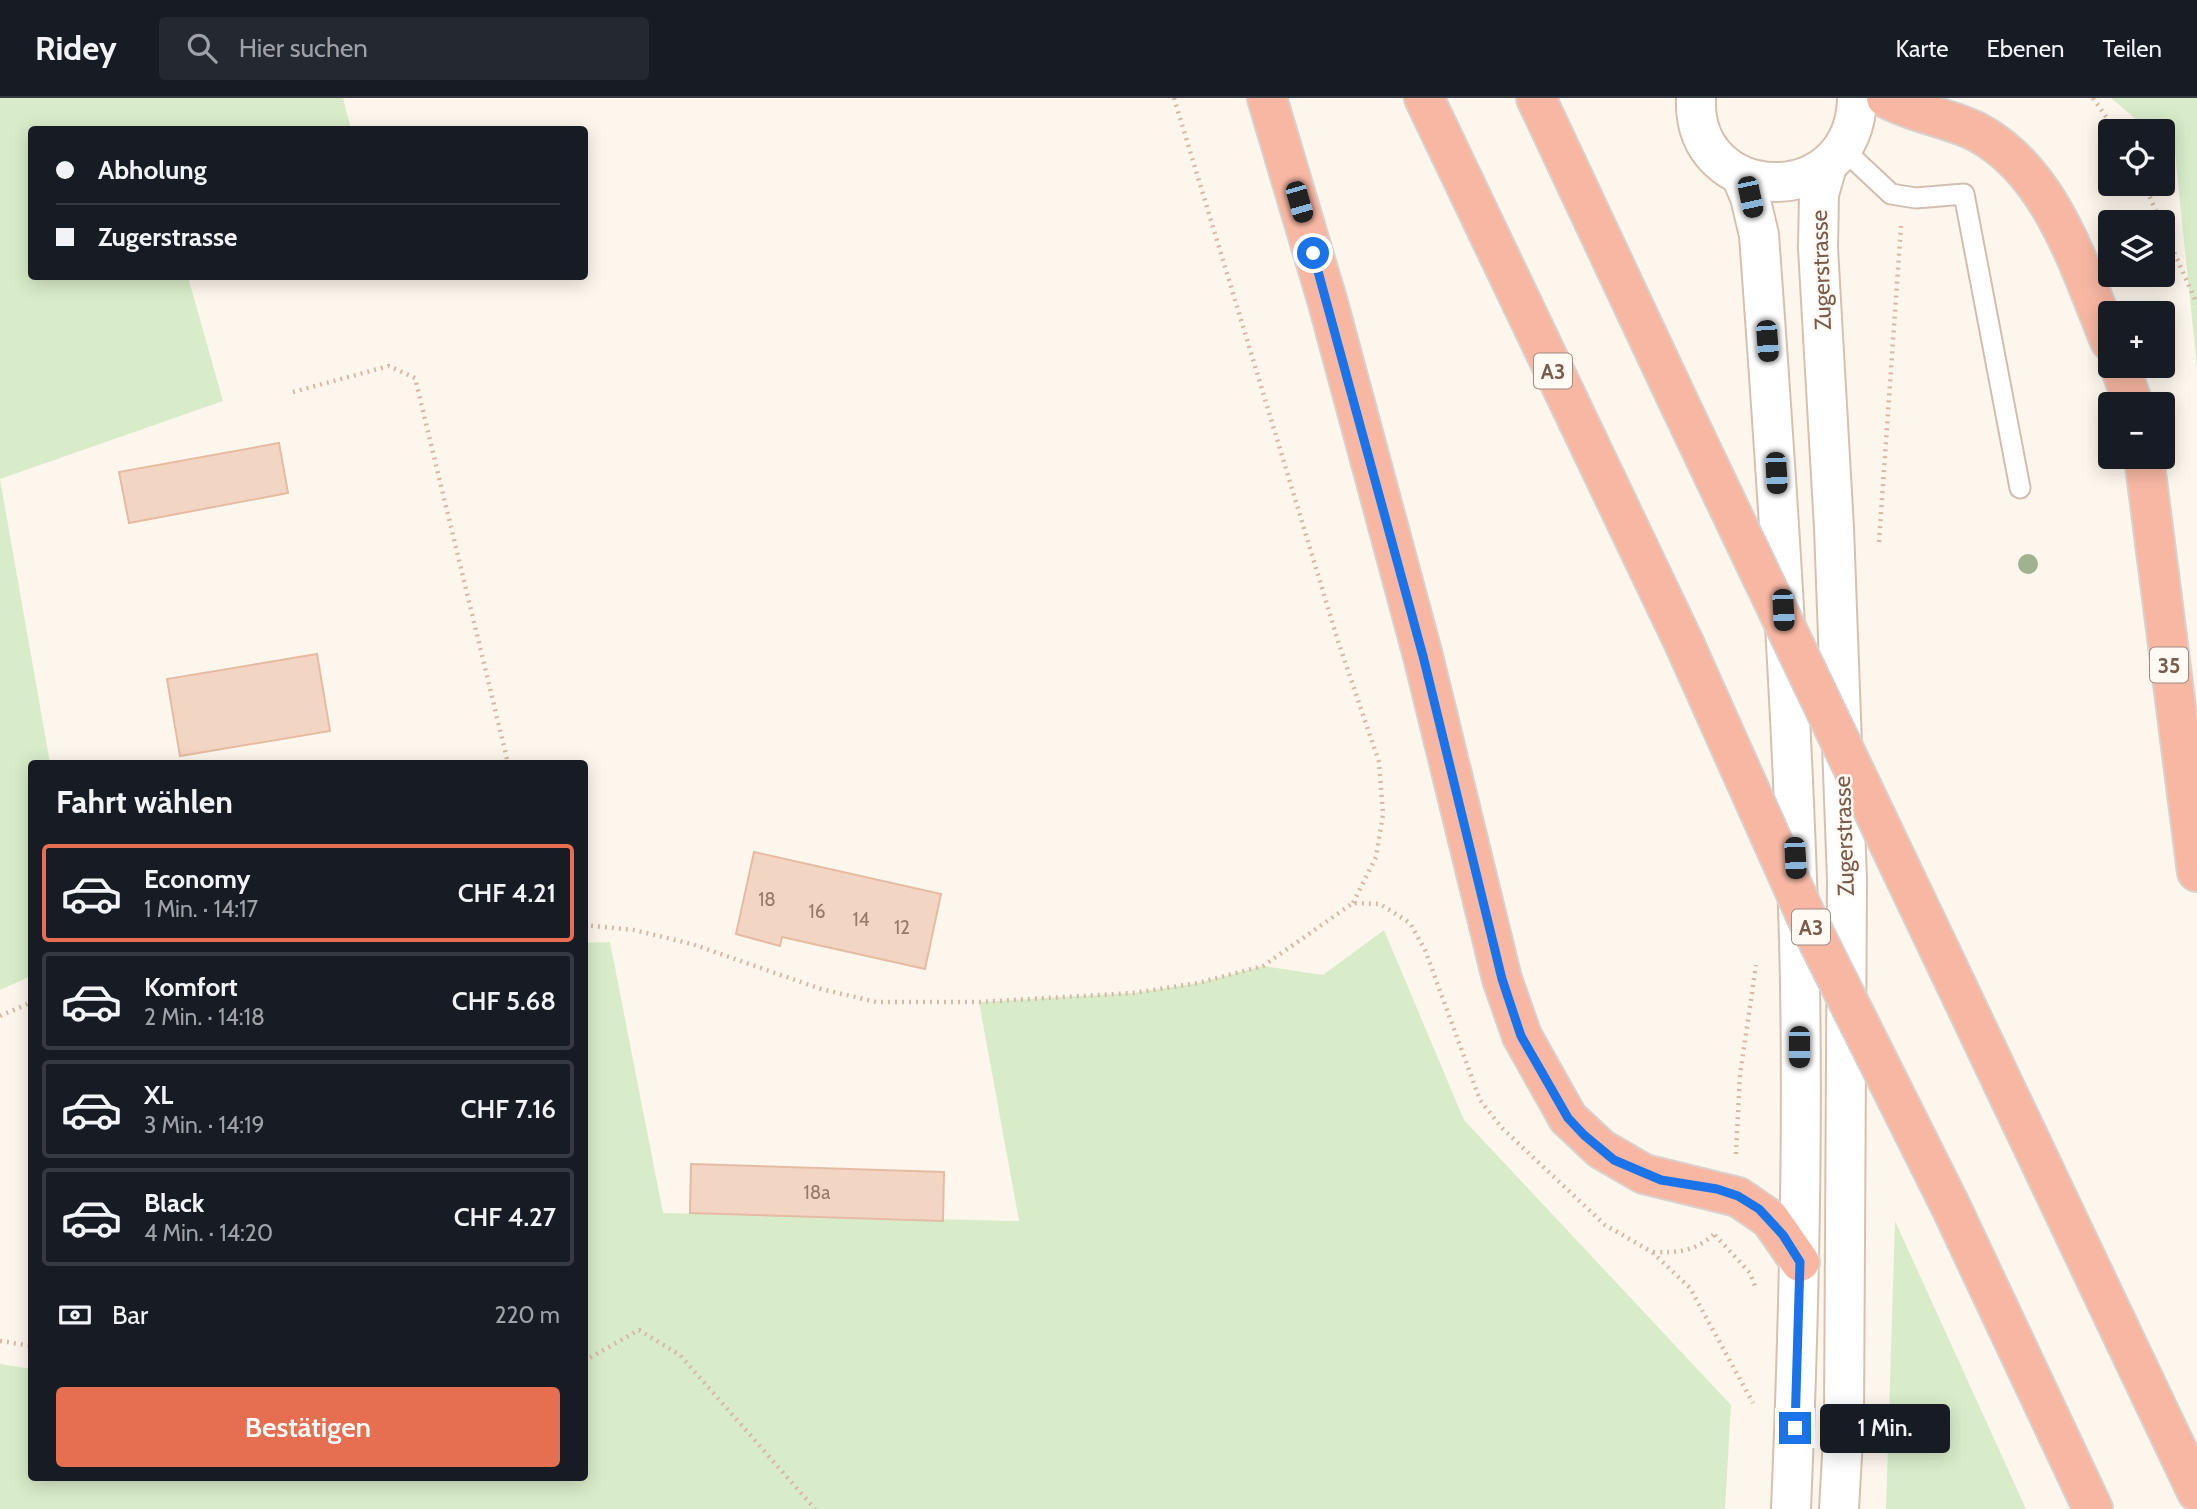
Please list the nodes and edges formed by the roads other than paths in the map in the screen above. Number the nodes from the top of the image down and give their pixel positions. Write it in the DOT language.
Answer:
graph roads {
  1 [pos="1267,98"];
  2 [pos="1424,98"];
  3 [pos="1536,98"];
  4 [pos="1696,98"];
  5 [pos="1857,98"];
  6 [pos="1886,98"];
  7 [pos="1835,158"];
  8 [pos="1741,176"];
  9 [pos="2098,313"];
  10 [pos="2146,469"];
  11 [pos="2020,488"];
  12 [pos="2197,872"];
  13 [pos="1800,1262"];
  14 [pos="2197,1493"];
  15 [pos="1791,1509"];
  16 [pos="1839,1509"];
  17 [pos="2093,1509"];
  1 -- 13 [label="highway"];
  2 -- 17 [label="highway, A3, bridge"];
  3 -- 14 [label="highway, bridge"];
  4 -- 8 [label="main road, Zugerstrasse"];
  5 -- 7 [label="main road, Zugerstrasse"];
  6 -- 9 [label="highway"];
  7 -- 8 [label="main road, Zugerstrasse"];
  7 -- 11 [label="lane"];
  7 -- 16 [label="main road, Zugerstrasse"];
  8 -- 13 [label="main road"];
  10 -- 12 [label="highway, 35"];
  13 -- 15 [label="main road"];
}
